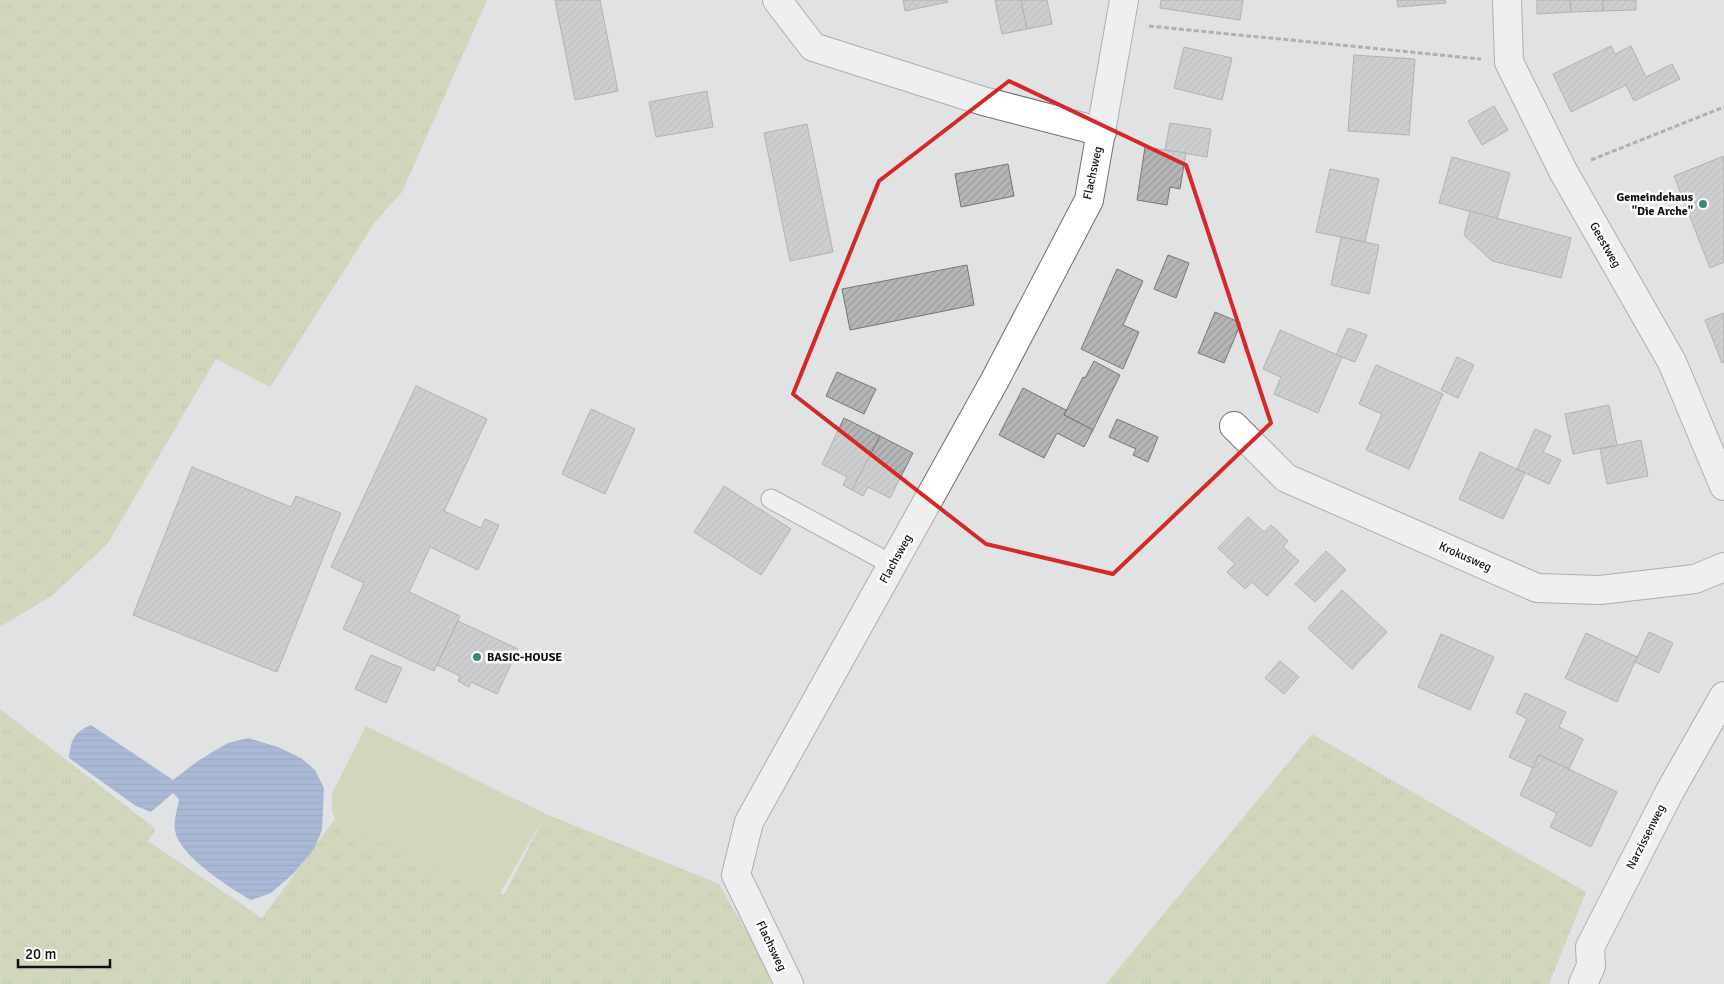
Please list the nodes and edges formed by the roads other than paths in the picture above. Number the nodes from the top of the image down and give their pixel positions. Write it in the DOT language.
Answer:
graph roads {
  1 [pos="777,0"];
  2 [pos="1507,0"];
  3 [pos="1122,11"];
  4 [pos="1102,132"];
  5 [pos="1234,426"];
  6 [pos="1724,486"];
  7 [pos="771,499"];
  8 [pos="892,564"];
  9 [pos="1724,567"];
  10 [pos="1724,696"];
  11 [pos="790,984"];
  12 [pos="1583,984"];
  1 -- 4 [label="street, Flachsweg"];
  2 -- 6 [label="street, Geestweg"];
  3 -- 4 [label="street, Flachsweg"];
  4 -- 8 [label="street, Flachsweg"];
  5 -- 9 [label="street, Krokusweg"];
  7 -- 8 [label="lane"];
  8 -- 11 [label="street, Flachsweg"];
  10 -- 12 [label="street, Narzissenweg"];
}
